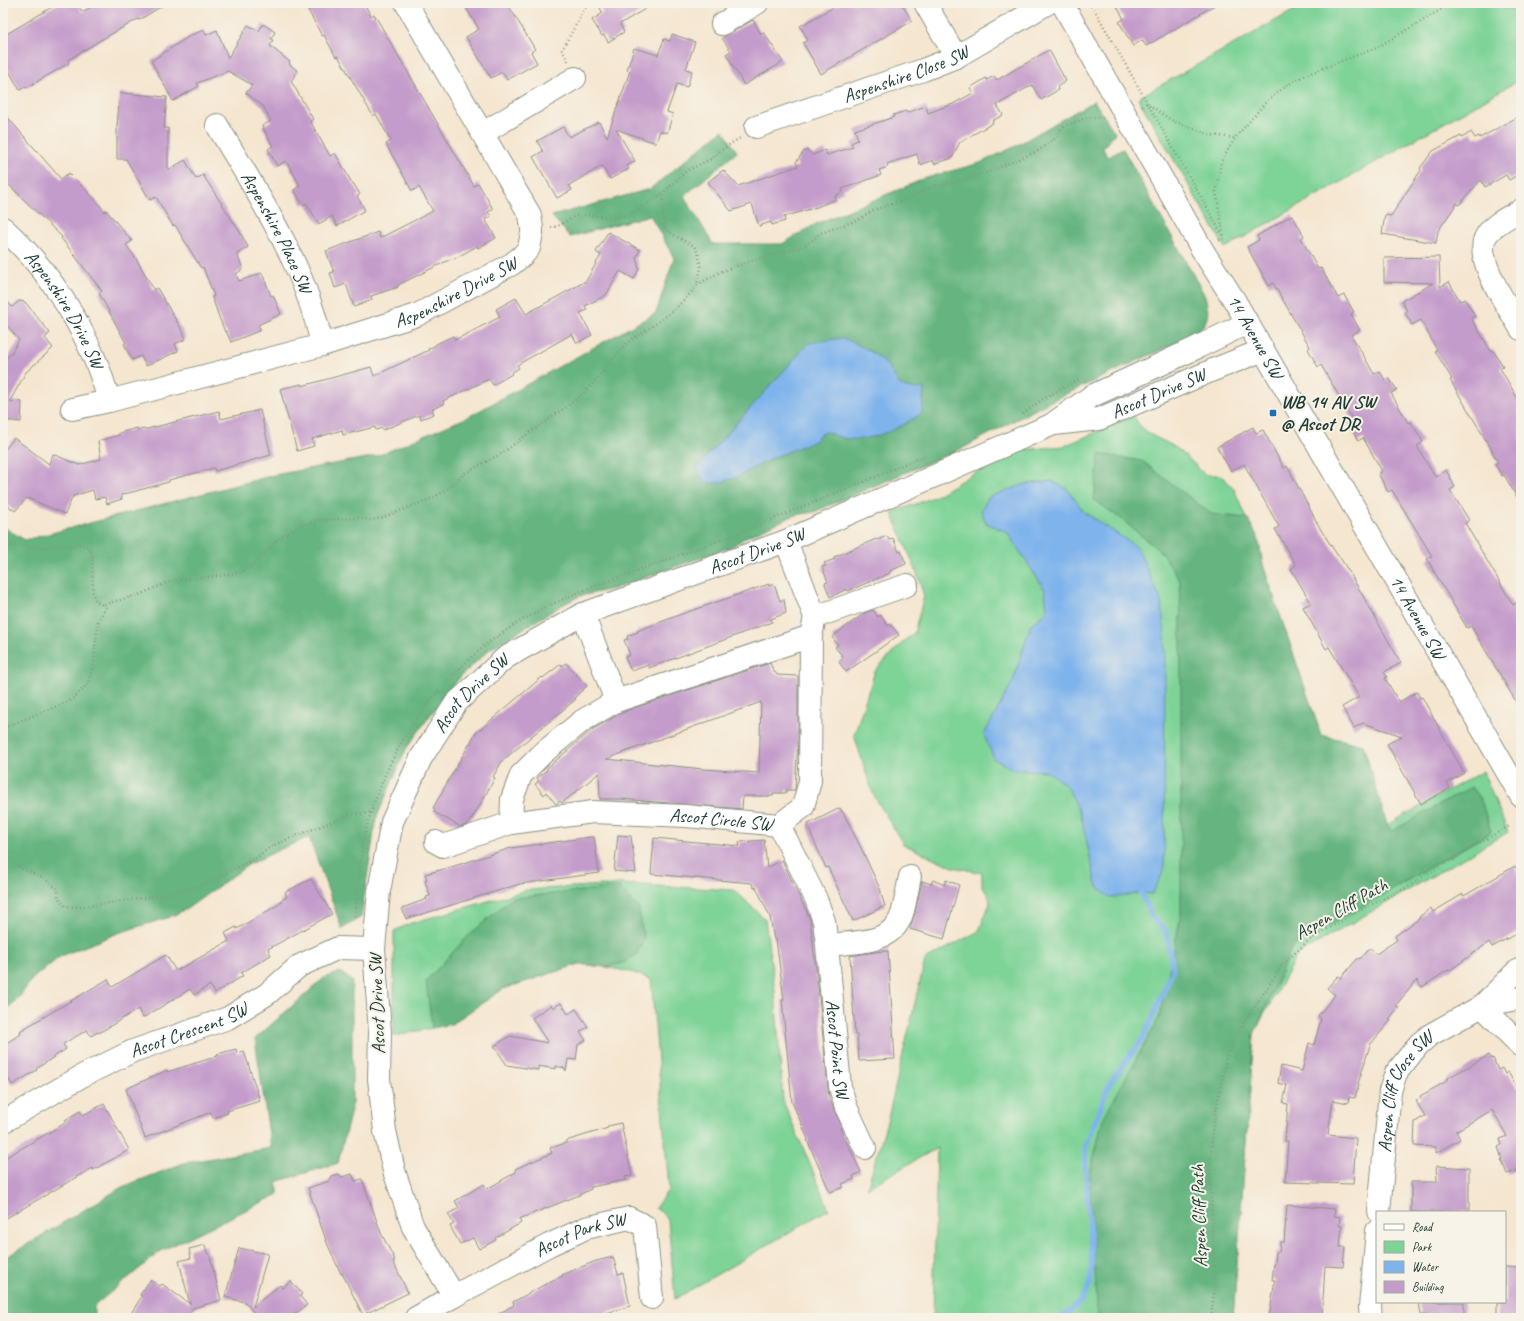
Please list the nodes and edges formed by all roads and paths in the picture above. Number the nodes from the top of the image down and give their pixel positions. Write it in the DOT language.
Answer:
graph roads {
  1 [pos="406,3"];
  2 [pos="588,3"];
  3 [pos="757,3"];
  4 [pos="925,3"];
  5 [pos="1048,3"];
  6 [pos="1062,3"];
  7 [pos="1088,3"];
  8 [pos="1452,3"];
  9 [pos="1489,3"];
  10 [pos="1521,8"];
  11 [pos="722,24"];
  12 [pos="956,57"];
  13 [pos="576,78"];
  14 [pos="1147,103"];
  15 [pos="1126,114"];
  16 [pos="217,125"];
  17 [pos="756,127"];
  18 [pos="483,133"];
  19 [pos="1234,138"];
  20 [pos="663,193"];
  21 [pos="1521,210"];
  22 [pos="3,228"];
  23 [pos="532,233"];
  24 [pos="1224,238"];
  25 [pos="1203,251"];
  26 [pos="696,286"];
  27 [pos="1247,323"];
  28 [pos="1521,329"];
  29 [pos="322,345"];
  30 [pos="1263,350"];
  31 [pos="108,401"];
  32 [pos="72,409"];
  33 [pos="1051,425"];
  34 [pos="786,541"];
  35 [pos="3,544"];
  36 [pos="906,585"];
  37 [pos="108,604"];
  38 [pos="583,614"];
  39 [pos="813,626"];
  40 [pos="616,702"];
  41 [pos="3,728"];
  42 [pos="1521,796"];
  43 [pos="372,812"];
  44 [pos="511,823"];
  45 [pos="779,825"];
  46 [pos="1509,826"];
  47 [pos="436,842"];
  48 [pos="3,854"];
  49 [pos="910,877"];
  50 [pos="827,945"];
  51 [pos="374,949"];
  52 [pos="1521,969"];
  53 [pos="1521,998"];
  54 [pos="1482,1006"];
  55 [pos="1521,1046"];
  56 [pos="3,1122"];
  57 [pos="865,1148"];
  58 [pos="1379,1211"];
  59 [pos="1376,1242"];
  60 [pos="454,1296"];
  61 [pos="652,1298"];
  62 [pos="416,1318"];
  63 [pos="1211,1318"];
  64 [pos="1370,1318"];
  1 -- 18 [label="street, Aspenshire Drive SW"];
  2 -- 13 [label="path"];
  3 -- 11 [label="street"];
  4 -- 12 [label="street"];
  5 -- 12 [label="street, Aspenshire Close SW"];
  6 -- 15 [label="street, 14 Avenue SW"];
  7 -- 14 [label="path"];
  8 -- 19 [label="path"];
  9 -- 10 [label="path"];
  12 -- 17 [label="street, Aspenshire Close SW"];
  13 -- 18 [label="street"];
  14 -- 19 [label="path"];
  14 -- 24 [label="path"];
  15 -- 25 [label="street, 14 Avenue SW"];
  15 -- 26 [label="path"];
  16 -- 29 [label="street, Aspenshire Place SW"];
  17 -- 20 [label="path"];
  18 -- 23 [label="street, Aspenshire Drive SW"];
  19 -- 24 [label="path"];
  20 -- 23 [label="path"];
  20 -- 26 [label="path"];
  21 -- 28 [label="street"];
  22 -- 31 [label="street, Aspenshire Drive SW"];
  23 -- 29 [label="street, Aspenshire Drive SW"];
  24 -- 25 [label="path"];
  25 -- 27 [label="street, 14 Avenue SW"];
  26 -- 37 [label="path"];
  27 -- 30 [label="street, 14 Avenue SW"];
  27 -- 33 [label="street, Ascot Drive SW"];
  29 -- 31 [label="street, Aspenshire Drive SW"];
  30 -- 33 [label="street, Ascot Drive SW"];
  30 -- 42 [label="street, 14 Avenue SW"];
  31 -- 32 [label="street, Aspenshire Drive SW"];
  33 -- 34 [label="street, Ascot Drive SW"];
  34 -- 38 [label="street, Ascot Drive SW"];
  34 -- 39 [label="street, Ascot Circle SW"];
  35 -- 37 [label="path"];
  36 -- 39 [label="street"];
  37 -- 41 [label="path"];
  38 -- 40 [label="street"];
  38 -- 51 [label="street, Ascot Drive SW"];
  39 -- 40 [label="street"];
  39 -- 45 [label="street, Ascot Circle SW"];
  40 -- 44 [label="street"];
  43 -- 48 [label="path"];
  44 -- 45 [label="street, Ascot Circle SW"];
  44 -- 47 [label="street, Ascot Circle SW"];
  45 -- 50 [label="street, Ascot Point SW"];
  46 -- 63 [label="path, Aspen Cliff Path"];
  49 -- 50 [label="street"];
  50 -- 57 [label="street, Ascot Point SW"];
  51 -- 56 [label="street, Ascot Crescent SW"];
  51 -- 60 [label="street, Ascot Drive SW"];
  52 -- 54 [label="street, Aspen Cliff Close SW"];
  53 -- 54 [label="street, Aspen Cliff Close SW"];
  54 -- 55 [label="street"];
  54 -- 58 [label="street, Aspen Cliff Close SW"];
  59 -- 64 [label="street"];
  60 -- 61 [label="street, Ascot Park SW"];
  60 -- 62 [label="street"];
}
